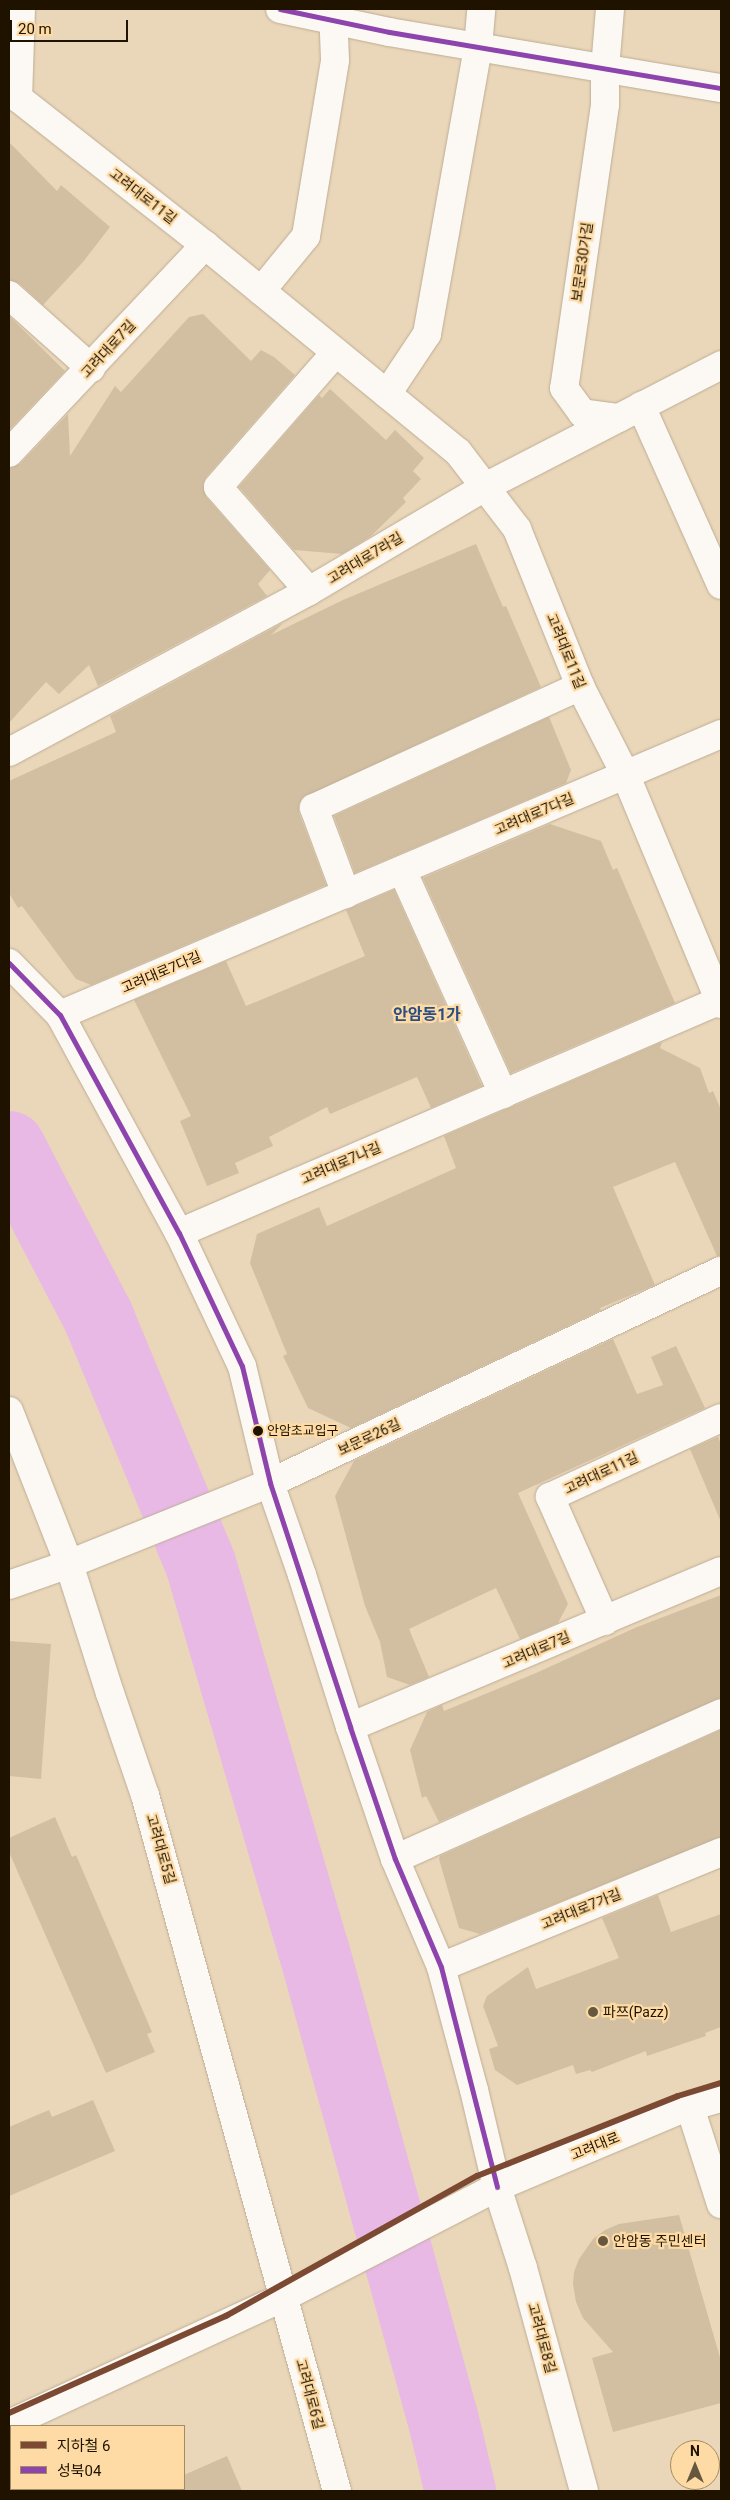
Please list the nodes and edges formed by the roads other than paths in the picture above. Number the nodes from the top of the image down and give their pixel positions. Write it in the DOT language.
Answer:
graph roads {
  1 [pos="21,9"];
  2 [pos="280,9"];
  3 [pos="481,9"];
  4 [pos="610,9"];
  5 [pos="333,14"];
  6 [pos="478,47"];
  7 [pos="605,69"];
  8 [pos="721,88"];
  9 [pos="13,100"];
  10 [pos="205,245"];
  11 [pos="261,291"];
  12 [pos="9,295"];
  13 [pos="336,352"];
  14 [pos="721,364"];
  15 [pos="91,368"];
  16 [pos="387,394"];
  17 [pos="630,412"];
  18 [pos="9,453"];
  19 [pos="485,487"];
  20 [pos="721,585"];
  21 [pos="309,591"];
  22 [pos="580,686"];
  23 [pos="721,734"];
  24 [pos="9,752"];
  25 [pos="626,776"];
  26 [pos="402,870"];
  27 [pos="346,894"];
  28 [pos="9,963"];
  29 [pos="721,1002"];
  30 [pos="60,1015"];
  31 [pos="502,1094"];
  32 [pos="179,1233"];
  33 [pos="721,1271"];
  34 [pos="9,1411"];
  35 [pos="721,1418"];
  36 [pos="270,1483"];
  37 [pos="69,1564"];
  38 [pos="721,1571"];
  39 [pos="9,1585"];
  40 [pos="605,1621"];
  41 [pos="721,1713"];
  42 [pos="350,1728"];
  43 [pos="721,1852"];
  44 [pos="395,1859"];
  45 [pos="440,1967"];
  46 [pos="721,2098"];
  47 [pos="690,2108"];
  48 [pos="497,2187"];
  49 [pos="721,2204"];
  50 [pos="296,2291"];
  51 [pos="9,2424"];
  52 [pos="337,2491"];
  53 [pos="584,2491"];
  1 -- 9 [label="street, 고려대로11길"];
  2 -- 5 [label="street"];
  3 -- 6 [label="street"];
  4 -- 7 [label="street, 보문로30가길"];
  5 -- 6 [label="street"];
  5 -- 11 [label="street"];
  6 -- 7 [label="street"];
  6 -- 16 [label="street"];
  7 -- 8 [label="street"];
  7 -- 17 [label="street, 보문로30가길"];
  9 -- 10 [label="street, 고려대로11길"];
  10 -- 11 [label="street, 고려대로11길"];
  10 -- 15 [label="street, 고려대로7길"];
  11 -- 13 [label="street, 고려대로11길"];
  12 -- 15 [label="street"];
  13 -- 16 [label="street, 고려대로11길"];
  13 -- 21 [label="street"];
  14 -- 17 [label="street, 고려대로7라길"];
  15 -- 18 [label="street, 고려대로7길"];
  16 -- 19 [label="street, 고려대로11길"];
  17 -- 19 [label="street, 고려대로7라길"];
  17 -- 20 [label="street"];
  19 -- 21 [label="street, 고려대로7라길"];
  19 -- 22 [label="street, 고려대로11길"];
  21 -- 24 [label="street, 고려대로7라길"];
  22 -- 25 [label="street, 고려대로11길"];
  22 -- 27 [label="street"];
  23 -- 25 [label="street, 고려대로7다길"];
  25 -- 26 [label="street, 고려대로7다길"];
  25 -- 29 [label="street, 고려대로11길"];
  26 -- 27 [label="street, 고려대로7다길"];
  26 -- 31 [label="street"];
  27 -- 30 [label="street, 고려대로7다길"];
  28 -- 30 [label="street"];
  29 -- 31 [label="street, 고려대로7나길"];
  30 -- 32 [label="street"];
  31 -- 32 [label="street, 고려대로7나길"];
  32 -- 36 [label="street"];
  33 -- 36 [label="street, 보문로26길"];
  34 -- 37 [label="street, 고려대로5길"];
  35 -- 40 [label="street, 고려대로11길"];
  36 -- 37 [label="street, 보문로26길"];
  36 -- 42 [label="street"];
  37 -- 39 [label="street, 보문로26길"];
  37 -- 50 [label="street, 고려대로5길"];
  38 -- 40 [label="street, 고려대로7길"];
  40 -- 42 [label="street, 고려대로7길"];
  41 -- 44 [label="street"];
  42 -- 44 [label="street"];
  43 -- 45 [label="street, 고려대로7가길"];
  44 -- 45 [label="street"];
  45 -- 48 [label="street"];
  46 -- 47 [label="street, 고려대로"];
  47 -- 48 [label="street, 고려대로"];
  47 -- 49 [label="street"];
  48 -- 50 [label="street, 고려대로"];
  48 -- 53 [label="street, 고려대로8길"];
  50 -- 51 [label="street"];
  50 -- 52 [label="street, 고려대로6길"];
}
